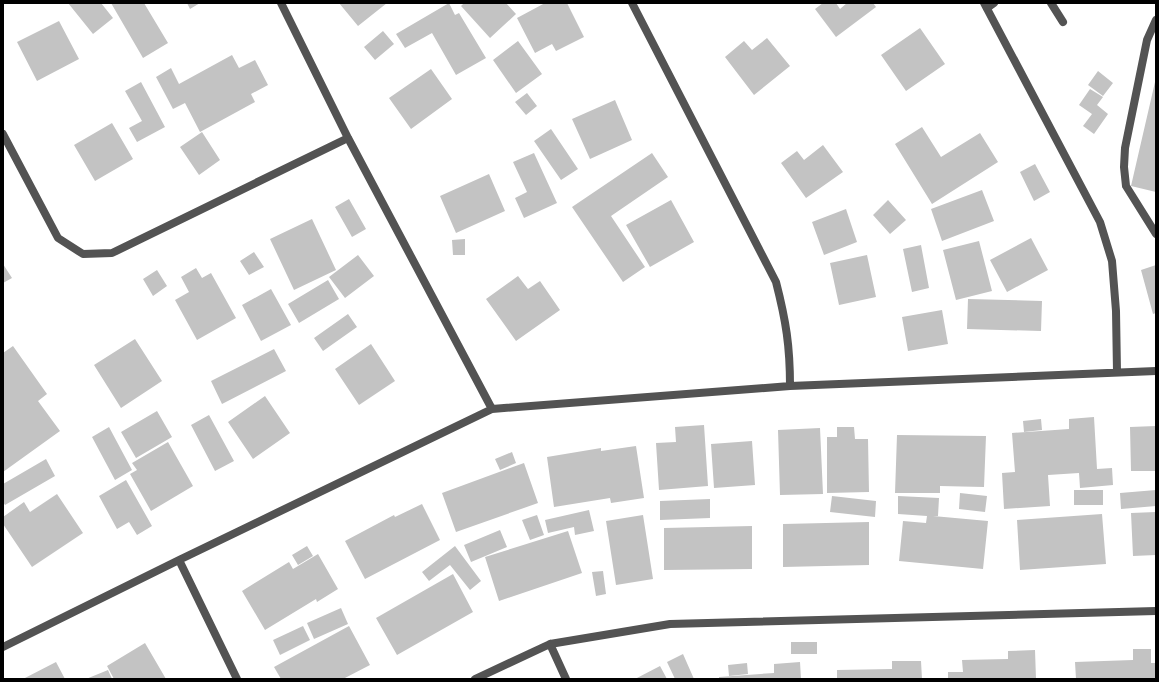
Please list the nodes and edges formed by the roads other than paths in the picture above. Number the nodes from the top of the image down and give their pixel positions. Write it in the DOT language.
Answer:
graph roads {
  1 [pos="281,3"];
  2 [pos="632,3"];
  3 [pos="1051,3"];
  4 [pos="988,5"];
  5 [pos="1156,20"];
  6 [pos="1063,22"];
  7 [pos="3,134"];
  8 [pos="348,138"];
  9 [pos="1156,234"];
  10 [pos="1156,371"];
  11 [pos="1117,372"];
  12 [pos="790,386"];
  13 [pos="492,409"];
  14 [pos="179,560"];
  15 [pos="1156,611"];
  16 [pos="550,644"];
  17 [pos="3,647"];
  18 [pos="237,679"];
  19 [pos="475,679"];
  20 [pos="566,679"];
  1 -- 8 [label="street"];
  2 -- 12 [label="street"];
  3 -- 6 [label="street"];
  4 -- 11 [label="street"];
  5 -- 9 [label="street"];
  7 -- 8 [label="street"];
  8 -- 13 [label="street"];
  10 -- 11 [label="street"];
  11 -- 12 [label="street"];
  12 -- 13 [label="street"];
  13 -- 14 [label="street"];
  14 -- 17 [label="street"];
  14 -- 18 [label="street"];
  15 -- 16 [label="street"];
  16 -- 19 [label="street"];
  16 -- 20 [label="street"];
}
